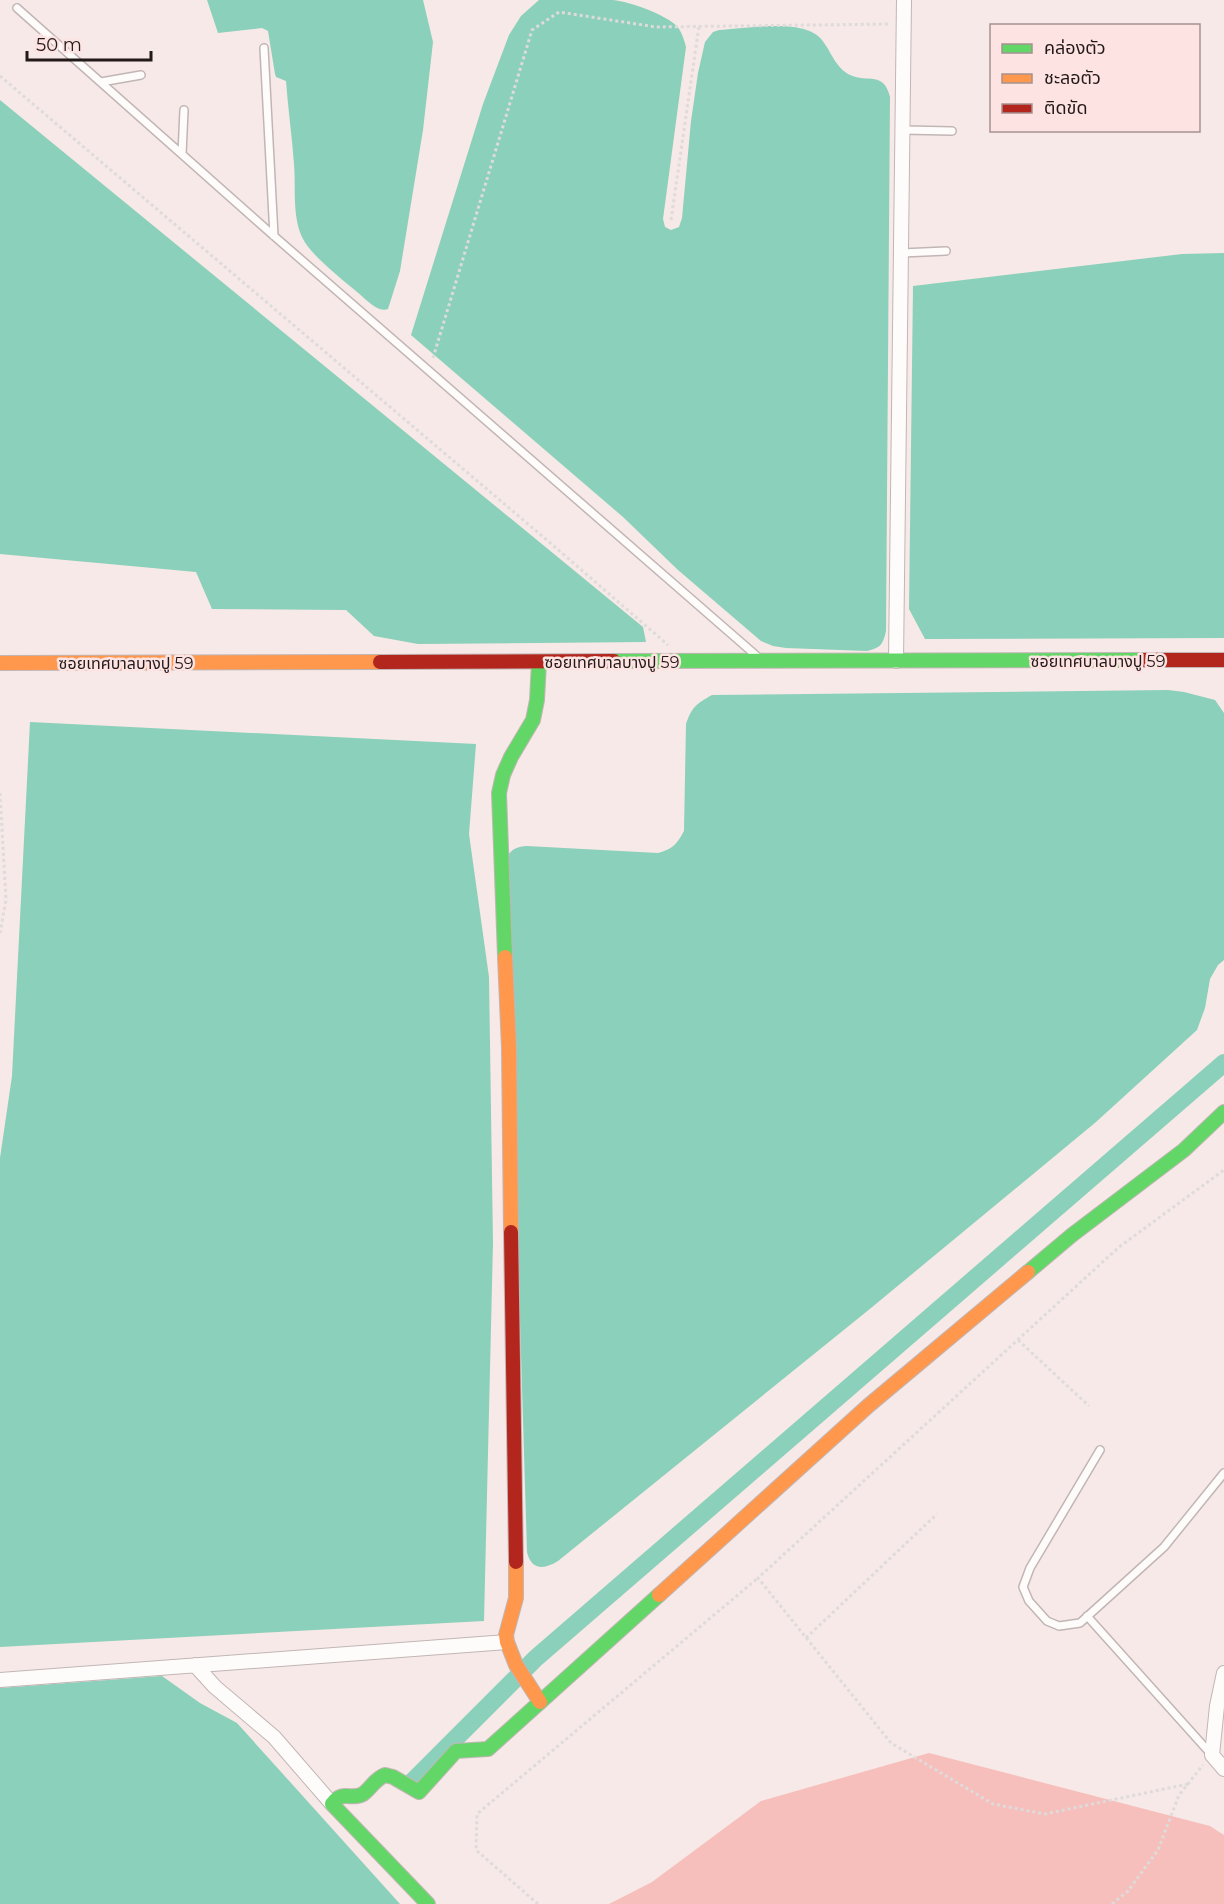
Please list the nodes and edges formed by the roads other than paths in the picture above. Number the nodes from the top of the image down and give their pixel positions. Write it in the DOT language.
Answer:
graph roads {
  1 [pos="904,0"];
  2 [pos="17,8"];
  3 [pos="264,48"];
  4 [pos="141,75"];
  5 [pos="101,82"];
  6 [pos="184,110"];
  7 [pos="903,130"];
  8 [pos="952,131"];
  9 [pos="182,154"];
  10 [pos="274,236"];
  11 [pos="946,251"];
  12 [pos="902,253"];
  13 [pos="1224,660"];
  14 [pos="763,661"];
  15 [pos="896,661"];
  16 [pos="539,662"];
  17 [pos="0,663"];
  18 [pos="1224,1112"];
  19 [pos="1100,1450"];
  20 [pos="1224,1473"];
  21 [pos="1087,1617"];
  22 [pos="507,1642"];
  23 [pos="195,1665"];
  24 [pos="1224,1673"];
  25 [pos="0,1680"];
  26 [pos="540,1702"];
  27 [pos="1212,1755"];
  28 [pos="1224,1769"];
  29 [pos="332,1804"];
  30 [pos="428,1904"];
  1 -- 7 [label="street"];
  2 -- 5 [label="lane"];
  3 -- 10 [label="lane"];
  4 -- 5 [label="lane"];
  5 -- 9 [label="lane"];
  6 -- 9 [label="lane"];
  7 -- 8 [label="lane"];
  7 -- 12 [label="street"];
  9 -- 10 [label="lane"];
  10 -- 14 [label="lane"];
  11 -- 12 [label="lane"];
  12 -- 15 [label="street"];
  13 -- 15 [label="street, ซอยเทศบาลบางปู 59"];
  14 -- 15 [label="street, ซอยเทศบาลบางปู 59"];
  14 -- 16 [label="street, ซอยเทศบาลบางปู 59"];
  16 -- 17 [label="street, ซอยเทศบาลบางปู 59"];
  16 -- 22 [label="street"];
  18 -- 26 [label="street"];
  19 -- 21 [label="lane"];
  20 -- 21 [label="lane"];
  21 -- 27 [label="lane"];
  22 -- 23 [label="street"];
  22 -- 26 [label="street"];
  23 -- 25 [label="street"];
  23 -- 29 [label="street"];
  24 -- 27 [label="street"];
  26 -- 29 [label="street"];
  27 -- 28 [label="street"];
  29 -- 30 [label="street"];
}
